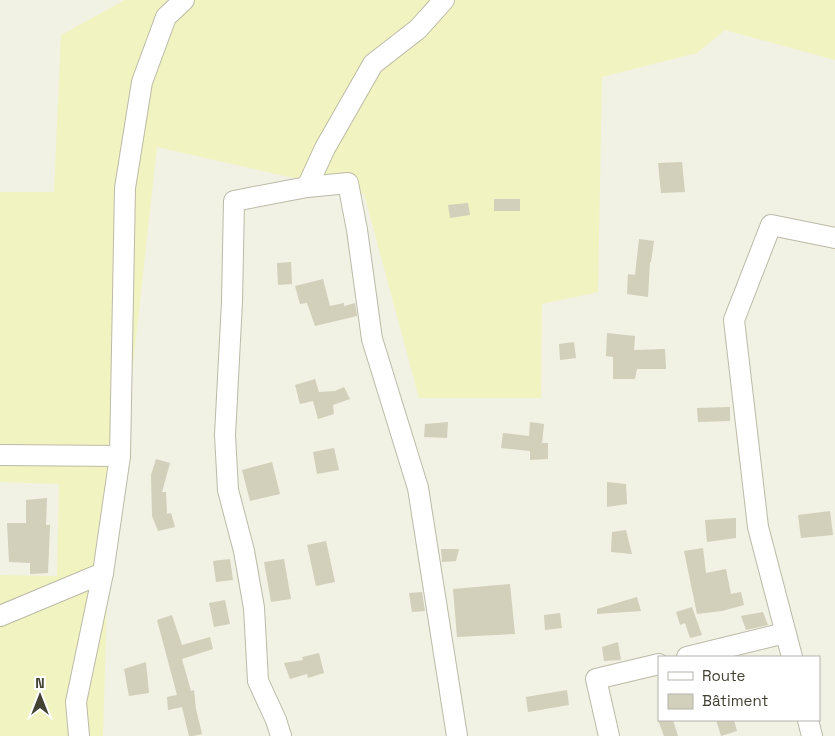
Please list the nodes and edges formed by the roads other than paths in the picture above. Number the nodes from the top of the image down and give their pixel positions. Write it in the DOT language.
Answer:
graph roads {
  1 [pos="184,0"];
  2 [pos="444,0"];
  3 [pos="306,187"];
  4 [pos="835,238"];
  5 [pos="0,455"];
  6 [pos="120,456"];
  7 [pos="103,573"];
  8 [pos="0,616"];
  9 [pos="785,634"];
  10 [pos="691,656"];
  11 [pos="792,656"];
  12 [pos="658,664"];
  13 [pos="808,721"];
  14 [pos="79,736"];
  15 [pos="281,736"];
  16 [pos="457,736"];
  17 [pos="609,736"];
  18 [pos="812,736"];
  1 -- 6 [label="street"];
  2 -- 3 [label="street"];
  3 -- 15 [label="street"];
  3 -- 16 [label="street"];
  4 -- 9 [label="street"];
  5 -- 6 [label="street"];
  6 -- 7 [label="street"];
  7 -- 8 [label="street"];
  7 -- 14 [label="street"];
  9 -- 10 [label="street"];
  9 -- 11 [label="street"];
  12 -- 17 [label="street"];
  13 -- 18 [label="street"];
}
